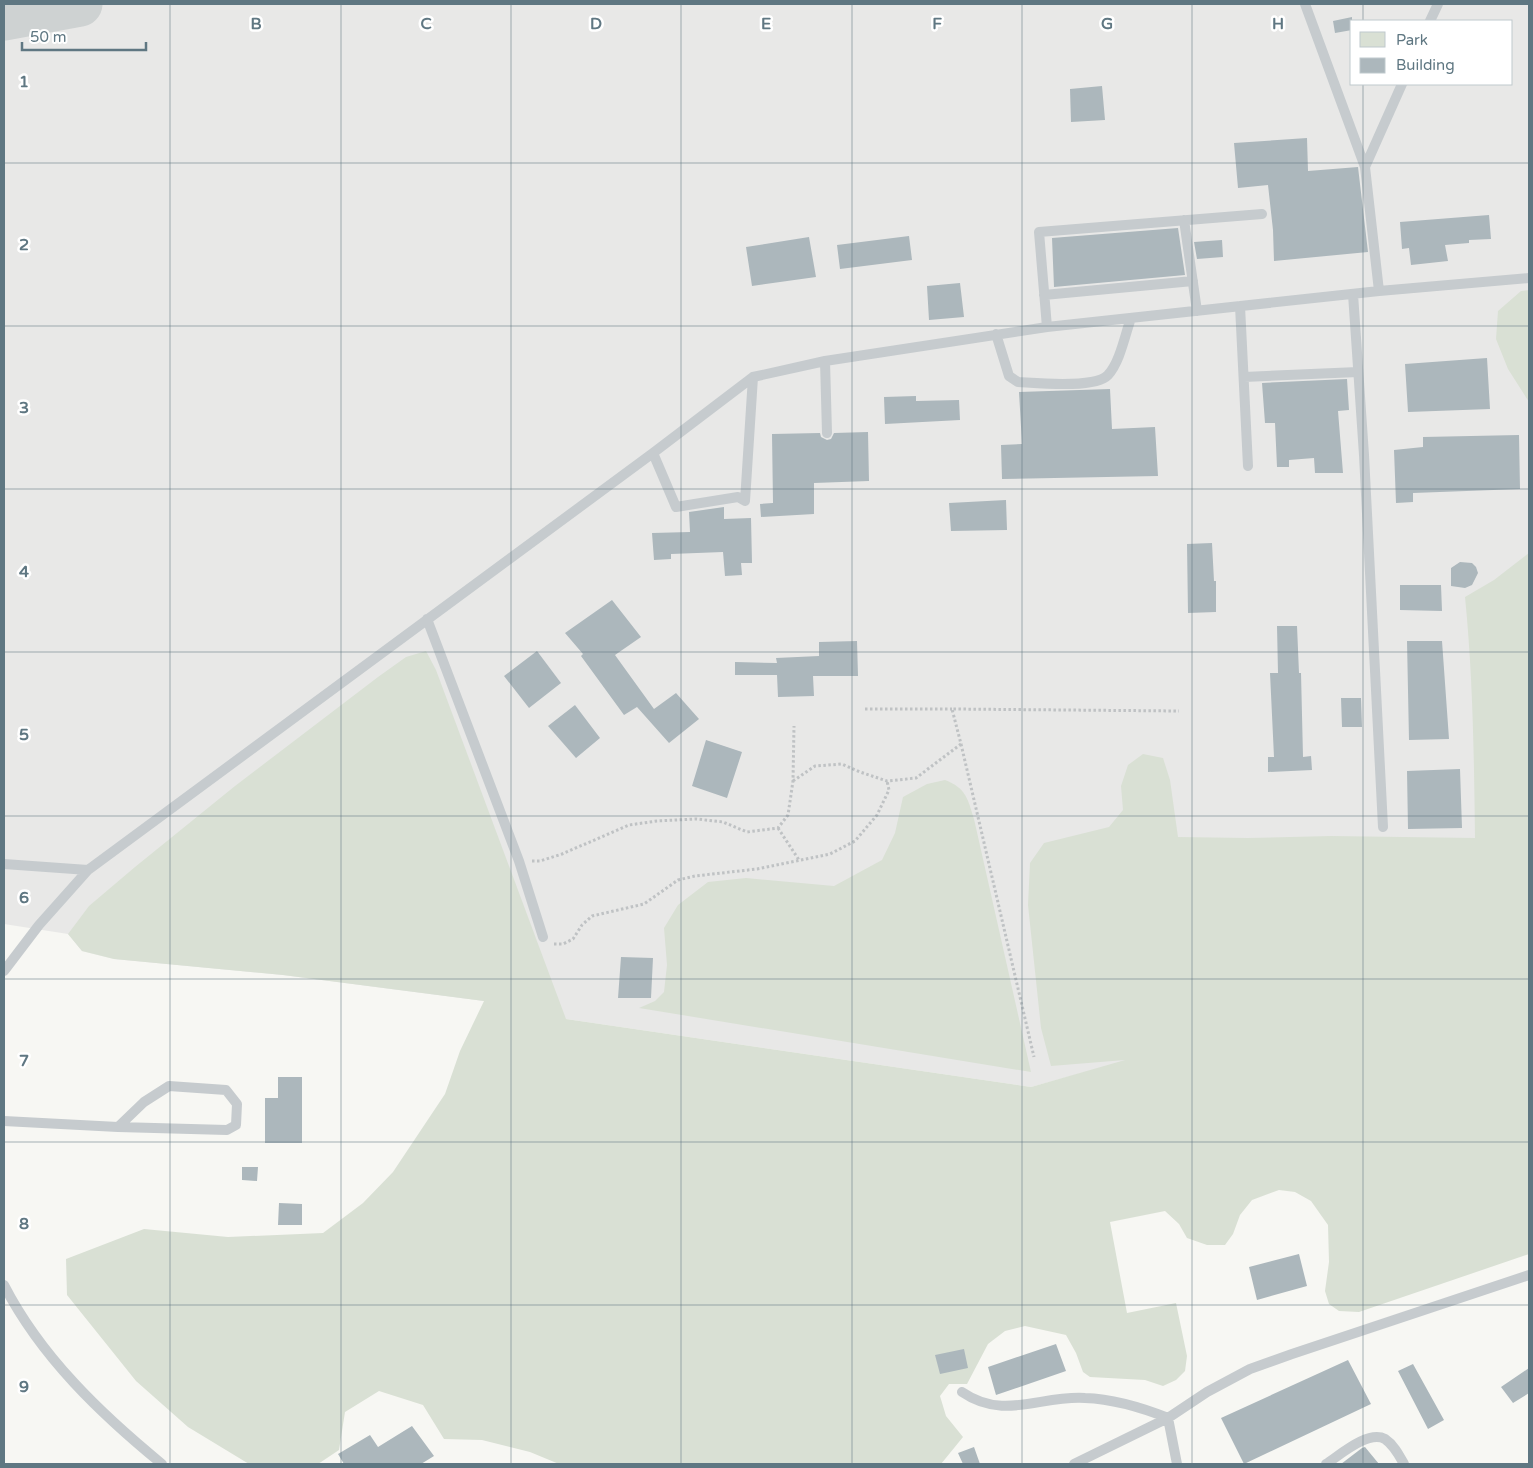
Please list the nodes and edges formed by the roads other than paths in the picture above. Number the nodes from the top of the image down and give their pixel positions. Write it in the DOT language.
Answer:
graph roads {
  1 [pos="1305,4"];
  2 [pos="1438,4"];
  3 [pos="1430,20"];
  4 [pos="1402,85"];
  5 [pos="1365,167"];
  6 [pos="1262,214"];
  7 [pos="1184,220"];
  8 [pos="1529,278"];
  9 [pos="1193,281"];
  10 [pos="1379,291"];
  11 [pos="1353,294"];
  12 [pos="1044,296"];
  13 [pos="1240,306"];
  14 [pos="1197,311"];
  15 [pos="1131,318"];
  16 [pos="1047,327"];
  17 [pos="996,334"];
  18 [pos="825,361"];
  19 [pos="1358,372"];
  20 [pos="753,377"];
  21 [pos="1244,377"];
  22 [pos="827,433"];
  23 [pos="653,453"];
  24 [pos="1248,466"];
  25 [pos="427,619"];
  26 [pos="1383,827"];
  27 [pos="4,864"];
  28 [pos="88,870"];
  29 [pos="543,937"];
  30 [pos="4,971"];
  31 [pos="4,1121"];
  32 [pos="118,1127"];
  33 [pos="1529,1275"];
  34 [pos="4,1286"];
  35 [pos="962,1392"];
  36 [pos="1168,1418"];
  37 [pos="162,1464"];
  38 [pos="1074,1464"];
  39 [pos="1177,1464"];
  40 [pos="1326,1464"];
  41 [pos="1404,1464"];
  1 -- 5 [label="lane"];
  2 -- 3 [label="lane"];
  4 -- 5 [label="lane"];
  5 -- 10 [label="lane"];
  6 -- 7 [label="lane"];
  7 -- 9 [label="lane"];
  7 -- 12 [label="lane"];
  8 -- 10 [label="lane"];
  9 -- 12 [label="lane"];
  9 -- 14 [label="lane"];
  10 -- 11 [label="lane"];
  11 -- 13 [label="lane"];
  11 -- 19 [label="lane"];
  12 -- 16 [label="lane"];
  13 -- 14 [label="lane"];
  13 -- 21 [label="lane"];
  14 -- 15 [label="lane"];
  15 -- 16 [label="lane"];
  15 -- 17 [label="lane"];
  16 -- 17 [label="lane"];
  17 -- 18 [label="lane"];
  18 -- 20 [label="lane"];
  18 -- 22 [label="lane"];
  19 -- 21 [label="lane"];
  19 -- 26 [label="lane"];
  20 -- 23 [label="lane"];
  20 -- 23 [label="lane"];
  21 -- 24 [label="lane"];
  23 -- 25 [label="lane"];
  25 -- 28 [label="lane"];
  25 -- 29 [label="lane"];
  27 -- 28 [label="lane"];
  28 -- 30 [label="lane"];
  31 -- 32 [label="lane"];
  32 -- 32 [label="lane"];
  33 -- 36 [label="lane"];
  34 -- 37 [label="lane"];
  35 -- 36 [label="lane"];
  36 -- 38 [label="lane"];
  36 -- 39 [label="lane"];
  40 -- 41 [label="lane"];
}
